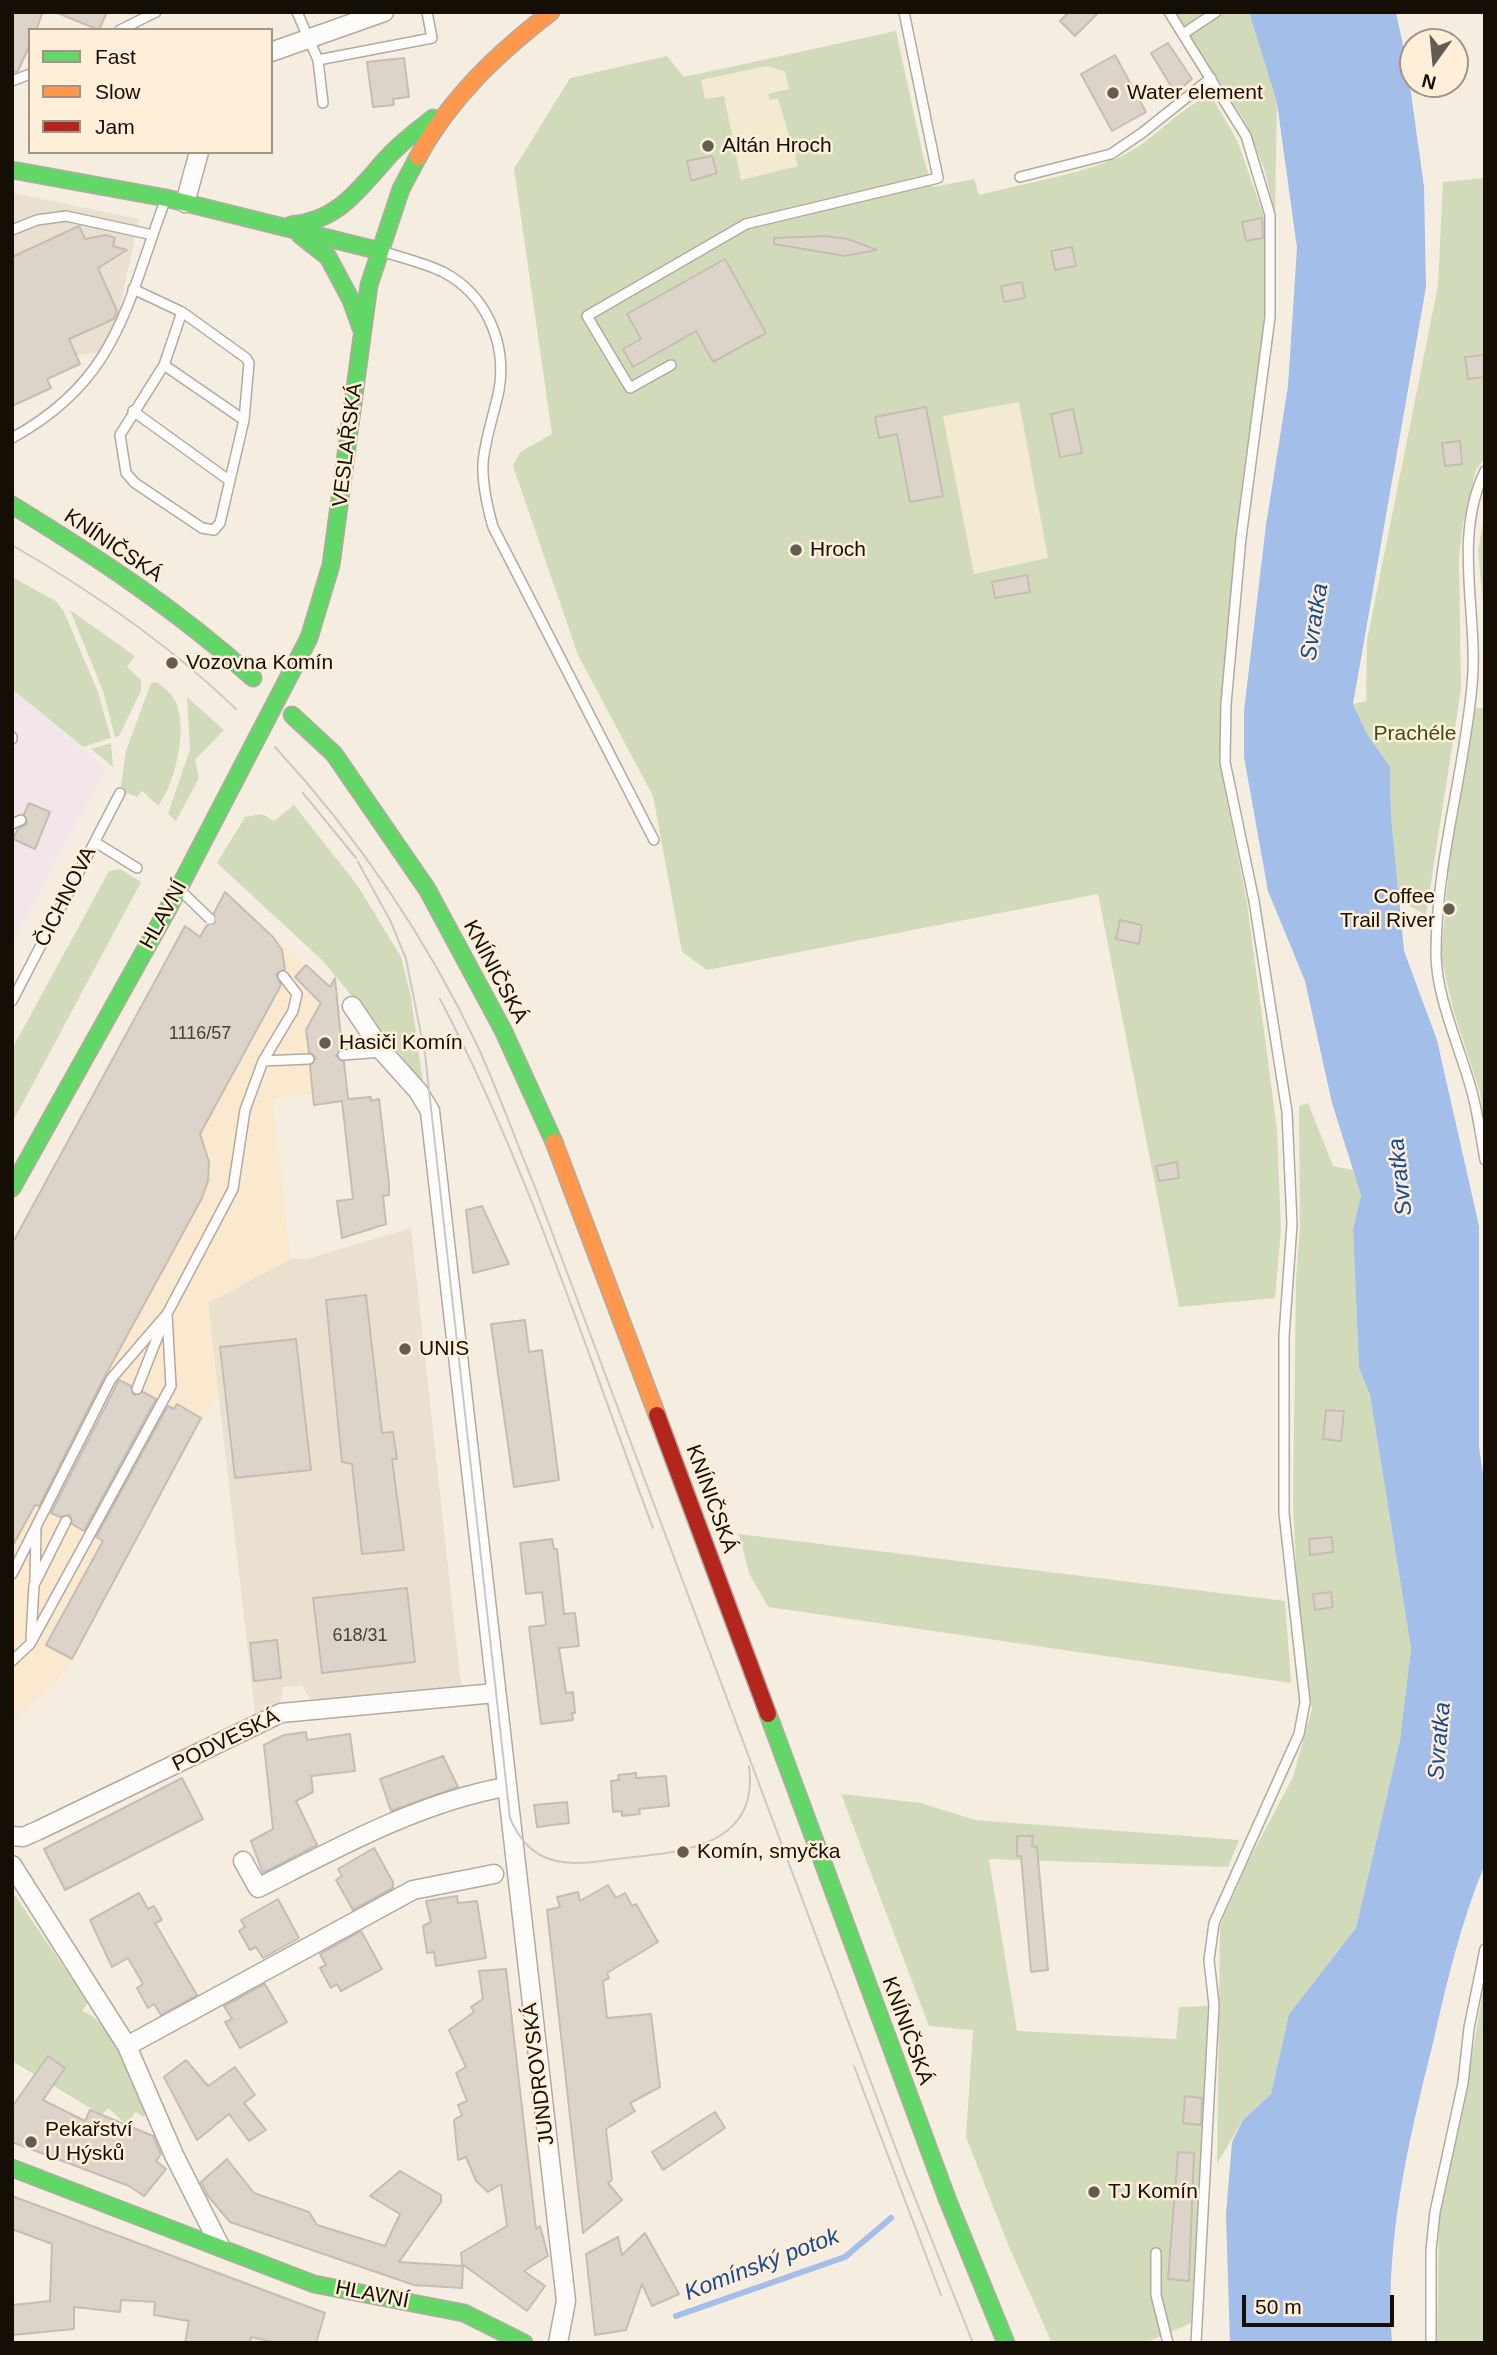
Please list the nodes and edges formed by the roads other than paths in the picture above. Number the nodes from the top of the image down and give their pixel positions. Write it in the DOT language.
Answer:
graph roads {
  1 [pos="156,12"];
  2 [pos="297,12"];
  3 [pos="384,12"];
  4 [pos="427,12"];
  5 [pos="551,12"];
  6 [pos="904,12"];
  7 [pos="1169,12"];
  8 [pos="1216,12"];
  9 [pos="124,28"];
  10 [pos="1183,34"];
  11 [pos="307,38"];
  12 [pos="273,51"];
  13 [pos="318,60"];
  14 [pos="1211,78"];
  15 [pos="456,100"];
  16 [pos="323,103"];
  17 [pos="198,154"];
  18 [pos="12,170"];
  19 [pos="1020,177"];
  20 [pos="166,198"];
  21 [pos="185,203"];
  22 [pos="268,224"];
  23 [pos="12,230"];
  24 [pos="294,230"];
  25 [pos="153,235"];
  26 [pos="380,251"];
  27 [pos="133,289"];
  28 [pos="182,312"];
  29 [pos="363,334"];
  30 [pos="164,365"];
  31 [pos="671,365"];
  32 [pos="133,411"];
  33 [pos="244,420"];
  34 [pos="12,438"];
  35 [pos="1485,471"];
  36 [pos="230,481"];
  37 [pos="12,505"];
  38 [pos="309,638"];
  39 [pos="253,678"];
  40 [pos="292,715"];
  41 [pos="120,793"];
  42 [pos="654,839"];
  43 [pos="95,842"];
  44 [pos="137,868"];
  45 [pos="179,889"];
  46 [pos="210,919"];
  47 [pos="283,976"];
  48 [pos="12,1001"];
  49 [pos="352,1006"];
  50 [pos="383,1052"];
  51 [pos="343,1055"];
  52 [pos="309,1059"];
  53 [pos="263,1061"];
  54 [pos="1485,1160"];
  55 [pos="12,1188"];
  56 [pos="166,1314"];
  57 [pos="137,1390"];
  58 [pos="66,1521"];
  59 [pos="36,1528"];
  60 [pos="12,1574"];
  61 [pos="34,1586"];
  62 [pos="30,1644"];
  63 [pos="12,1661"];
  64 [pos="495,1693"];
  65 [pos="506,1796"];
  66 [pos="12,1836"];
  67 [pos="243,1861"];
  68 [pos="12,1865"];
  69 [pos="495,1874"];
  70 [pos="1485,1949"];
  71 [pos="127,2046"];
  72 [pos="12,2168"];
  73 [pos="220,2246"];
  74 [pos="1156,2253"];
  75 [pos="524,2343"];
  76 [pos="558,2343"];
  77 [pos="1006,2343"];
  78 [pos="1168,2343"];
  79 [pos="1196,2343"];
  80 [pos="1431,2343"];
  1 -- 9 [label="lane"];
  2 -- 11 [label="lane"];
  3 -- 11 [label="street"];
  4 -- 13 [label="lane"];
  5 -- 15 [label="street, VESLAŘSKÁ"];
  6 -- 31 [label="lane"];
  7 -- 10 [label="lane"];
  8 -- 10 [label="lane"];
  10 -- 14 [label="lane"];
  11 -- 12 [label="street"];
  11 -- 13 [label="lane"];
  13 -- 16 [label="lane"];
  14 -- 19 [label="lane"];
  14 -- 79 [label="lane"];
  15 -- 22 [label="street"];
  15 -- 26 [label="street, VESLAŘSKÁ"];
  17 -- 21 [label="street"];
  18 -- 20 [label="street"];
  20 -- 21 [label="street"];
  20 -- 25 [label="lane"];
  21 -- 22 [label="street"];
  22 -- 24 [label="street"];
  23 -- 25 [label="lane"];
  24 -- 26 [label="street"];
  24 -- 29 [label="street"];
  25 -- 27 [label="lane"];
  26 -- 29 [label="street, VESLAŘSKÁ"];
  26 -- 42 [label="lane"];
  27 -- 28 [label="lane"];
  27 -- 34 [label="lane"];
  28 -- 30 [label="lane"];
  28 -- 33 [label="lane"];
  29 -- 38 [label="street, VESLAŘSKÁ"];
  30 -- 32 [label="lane"];
  30 -- 33 [label="lane"];
  32 -- 36 [label="lane"];
  32 -- 36 [label="lane"];
  33 -- 36 [label="lane"];
  35 -- 54 [label="lane"];
  37 -- 39 [label="street, KNÍNIČSKÁ"];
  38 -- 45 [label="street, HLAVNÍ, bridge"];
  40 -- 77 [label="street, KNÍNIČSKÁ"];
  41 -- 43 [label="lane, ČICHNOVA"];
  43 -- 44 [label="lane"];
  43 -- 48 [label="lane, ČICHNOVA"];
  45 -- 46 [label="lane, bridge"];
  45 -- 55 [label="street, HLAVNÍ, bridge"];
  47 -- 53 [label="lane"];
  49 -- 50 [label="street"];
  50 -- 51 [label="lane"];
  50 -- 64 [label="street, JUNDROVSKÁ"];
  52 -- 53 [label="lane"];
  53 -- 56 [label="lane"];
  56 -- 57 [label="lane"];
  56 -- 59 [label="lane"];
  56 -- 62 [label="lane"];
  58 -- 61 [label="lane"];
  59 -- 60 [label="lane"];
  59 -- 61 [label="lane"];
  61 -- 62 [label="lane"];
  62 -- 63 [label="lane"];
  64 -- 65 [label="street, JUNDROVSKÁ"];
  64 -- 66 [label="street, PODVESKÁ"];
  65 -- 67 [label="street"];
  65 -- 76 [label="street, JUNDROVSKÁ"];
  68 -- 71 [label="street"];
  69 -- 71 [label="street"];
  70 -- 80 [label="lane"];
  71 -- 73 [label="street"];
  72 -- 73 [label="street, HLAVNÍ"];
  73 -- 75 [label="street, HLAVNÍ"];
  74 -- 78 [label="lane"];
}
